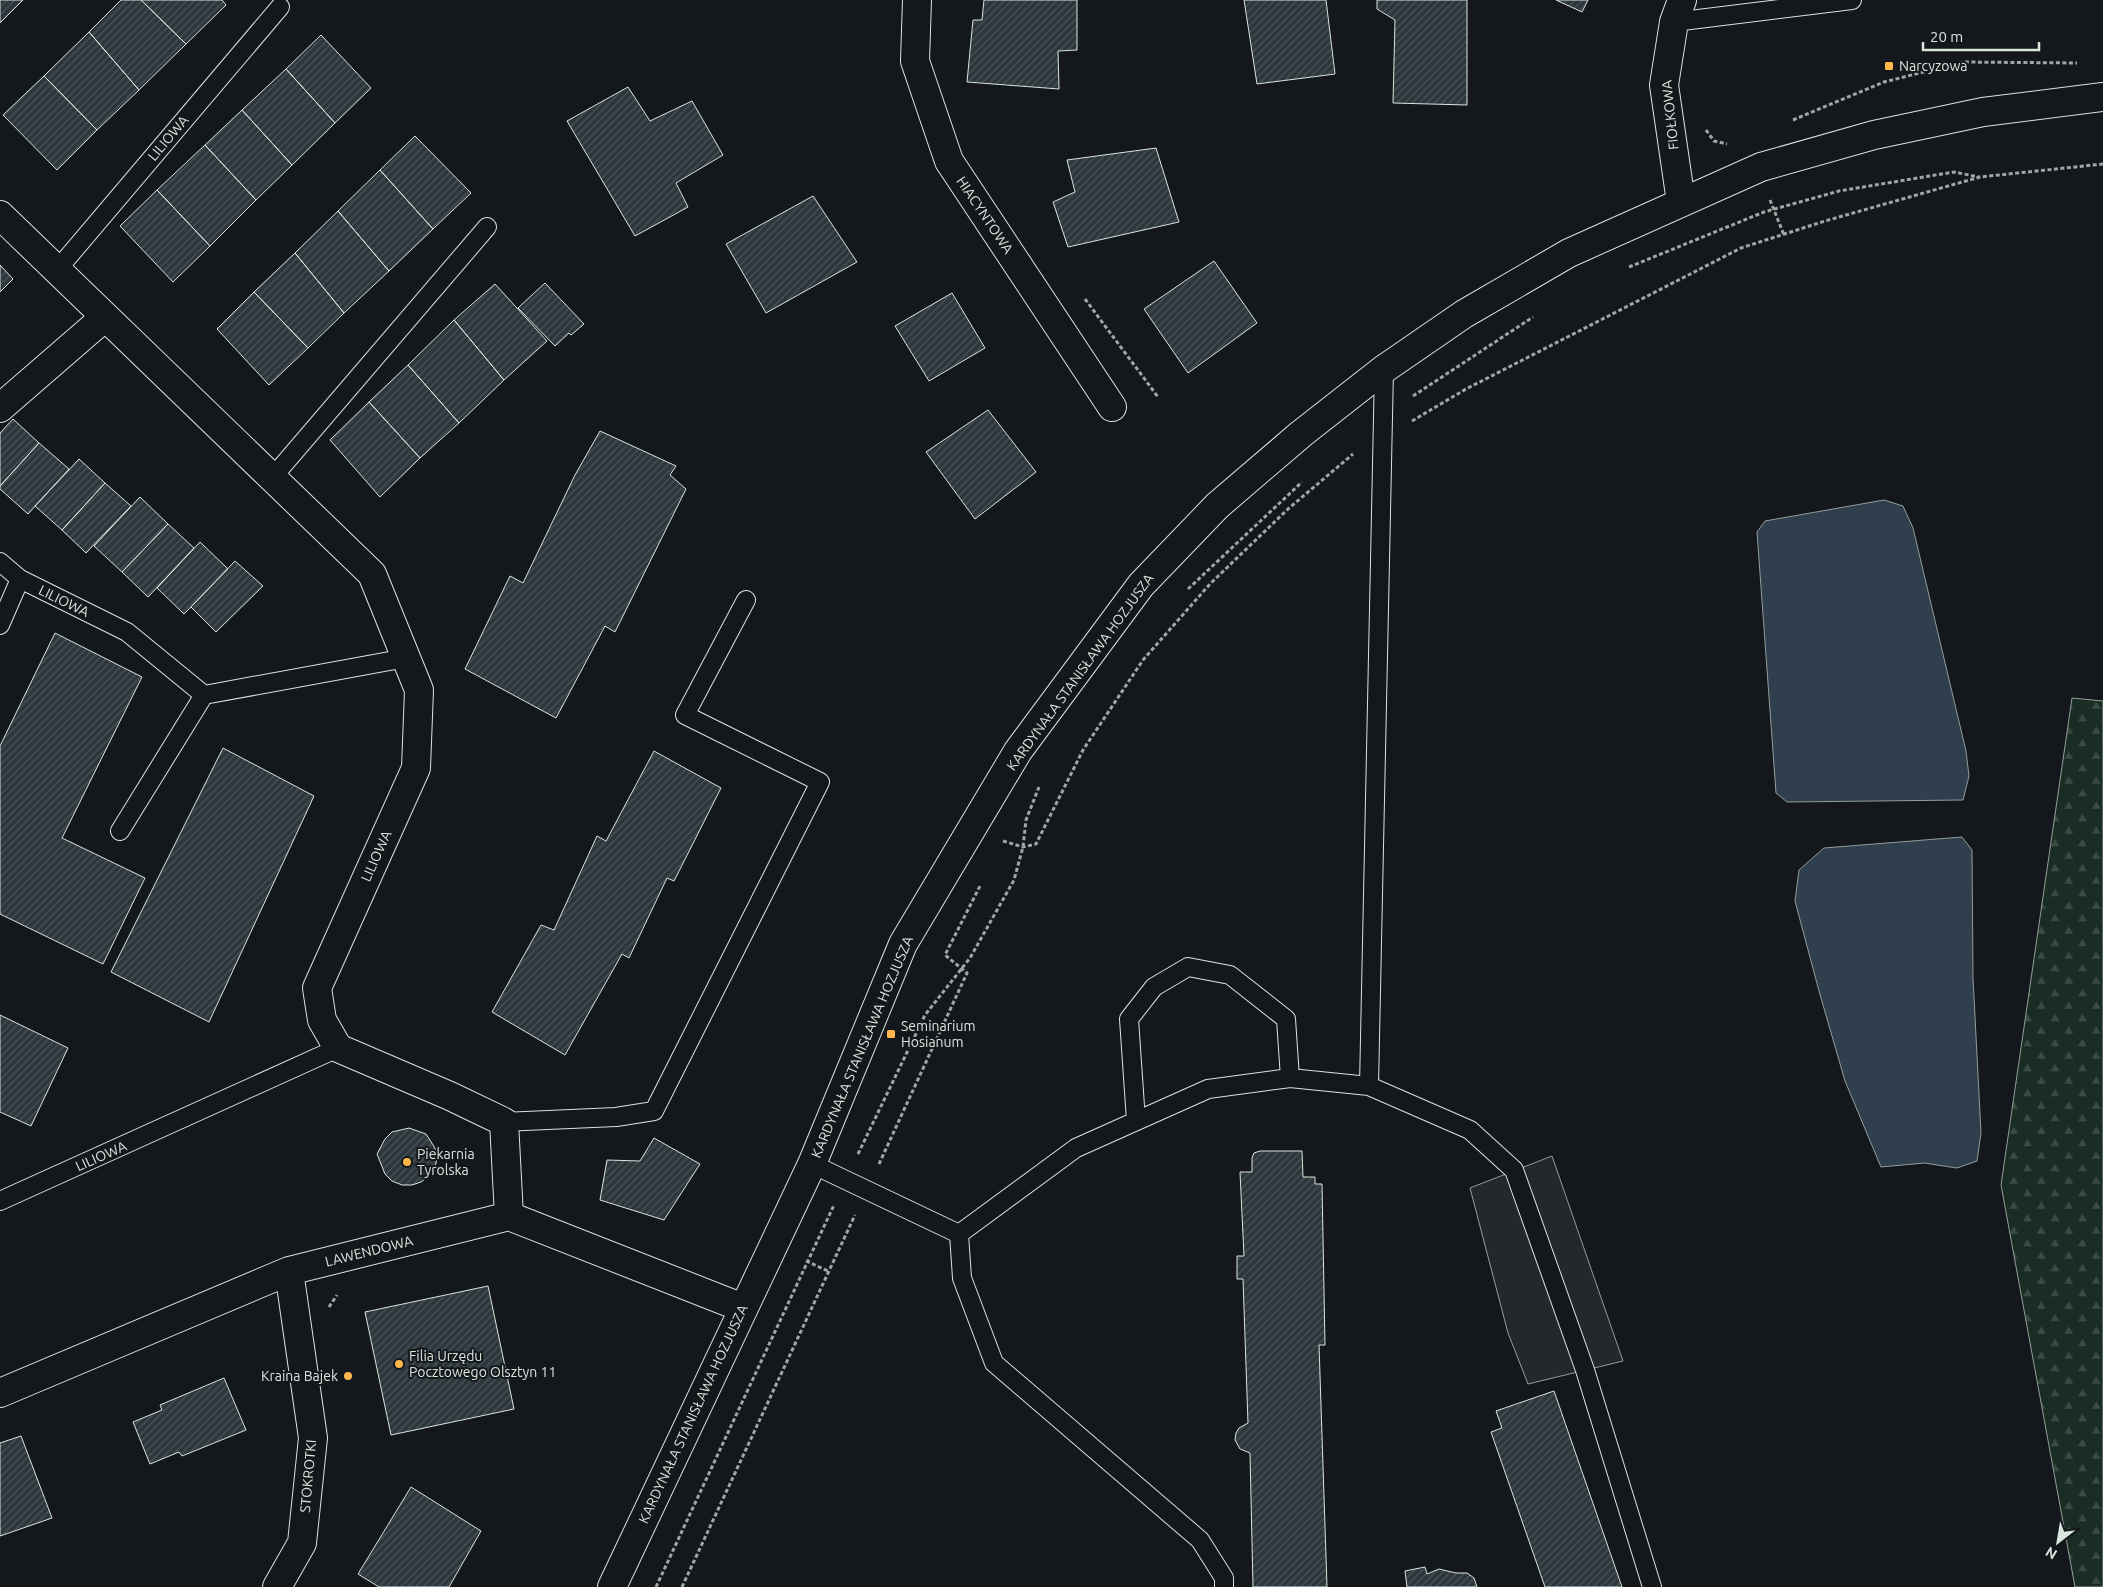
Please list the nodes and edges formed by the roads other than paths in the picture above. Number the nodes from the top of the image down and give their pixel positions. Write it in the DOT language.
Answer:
graph roads {
  1 [pos="916,0"];
  2 [pos="1852,0"];
  3 [pos="280,7"];
  4 [pos="1678,11"];
  5 [pos="2103,98"];
  6 [pos="1681,202"];
  7 [pos="0,215"];
  8 [pos="487,227"];
  9 [pos="57,270"];
  10 [pos="105,317"];
  11 [pos="1384,369"];
  12 [pos="1112,407"];
  13 [pos="0,408"];
  14 [pos="272,478"];
  15 [pos="0,562"];
  16 [pos="20,579"];
  17 [pos="746,600"];
  18 [pos="0,626"];
  19 [pos="406,658"];
  20 [pos="204,695"];
  21 [pos="120,831"];
  22 [pos="338,1048"];
  23 [pos="1290,1078"];
  24 [pos="1369,1086"];
  25 [pos="1136,1121"];
  26 [pos="504,1122"];
  27 [pos="812,1164"];
  28 [pos="0,1201"];
  29 [pos="508,1216"];
  30 [pos="959,1234"];
  31 [pos="289,1271"];
  32 [pos="743,1308"];
  33 [pos="0,1394"];
  34 [pos="277,1587"];
  35 [pos="612,1587"];
  36 [pos="1224,1587"];
  37 [pos="1652,1587"];
  1 -- 12 [label="street, HIACYNTOWA"];
  2 -- 4 [label="lane"];
  3 -- 9 [label="lane, LILIOWA"];
  4 -- 6 [label="street, FIOŁKOWA"];
  5 -- 6 [label="street, KARDYNAŁA STANISŁAWA HOZJUSZA"];
  6 -- 11 [label="street, KARDYNAŁA STANISŁAWA HOZJUSZA"];
  7 -- 9 [label="street, LILIOWA"];
  8 -- 14 [label="lane"];
  9 -- 10 [label="street, LILIOWA"];
  10 -- 13 [label="street"];
  10 -- 14 [label="street, LILIOWA"];
  11 -- 24 [label="lane"];
  11 -- 27 [label="street, KARDYNAŁA STANISŁAWA HOZJUSZA"];
  14 -- 19 [label="street, LILIOWA"];
  15 -- 16 [label="lane, LILIOWA"];
  16 -- 18 [label="lane"];
  16 -- 20 [label="lane, LILIOWA"];
  17 -- 26 [label="lane"];
  19 -- 20 [label="lane"];
  19 -- 22 [label="street, LILIOWA"];
  20 -- 21 [label="lane"];
  22 -- 26 [label="street"];
  22 -- 28 [label="lane, LILIOWA"];
  23 -- 24 [label="lane"];
  23 -- 25 [label="lane"];
  23 -- 25 [label="lane"];
  24 -- 37 [label="lane"];
  25 -- 30 [label="lane"];
  26 -- 29 [label="street"];
  27 -- 30 [label="lane"];
  27 -- 32 [label="street, KARDYNAŁA STANISŁAWA HOZJUSZA"];
  29 -- 31 [label="street, LAWENDOWA"];
  29 -- 32 [label="street"];
  30 -- 36 [label="lane"];
  31 -- 33 [label="street, LAWENDOWA"];
  31 -- 34 [label="street, STOKROTKI"];
  32 -- 35 [label="street, KARDYNAŁA STANISŁAWA HOZJUSZA"];
}
